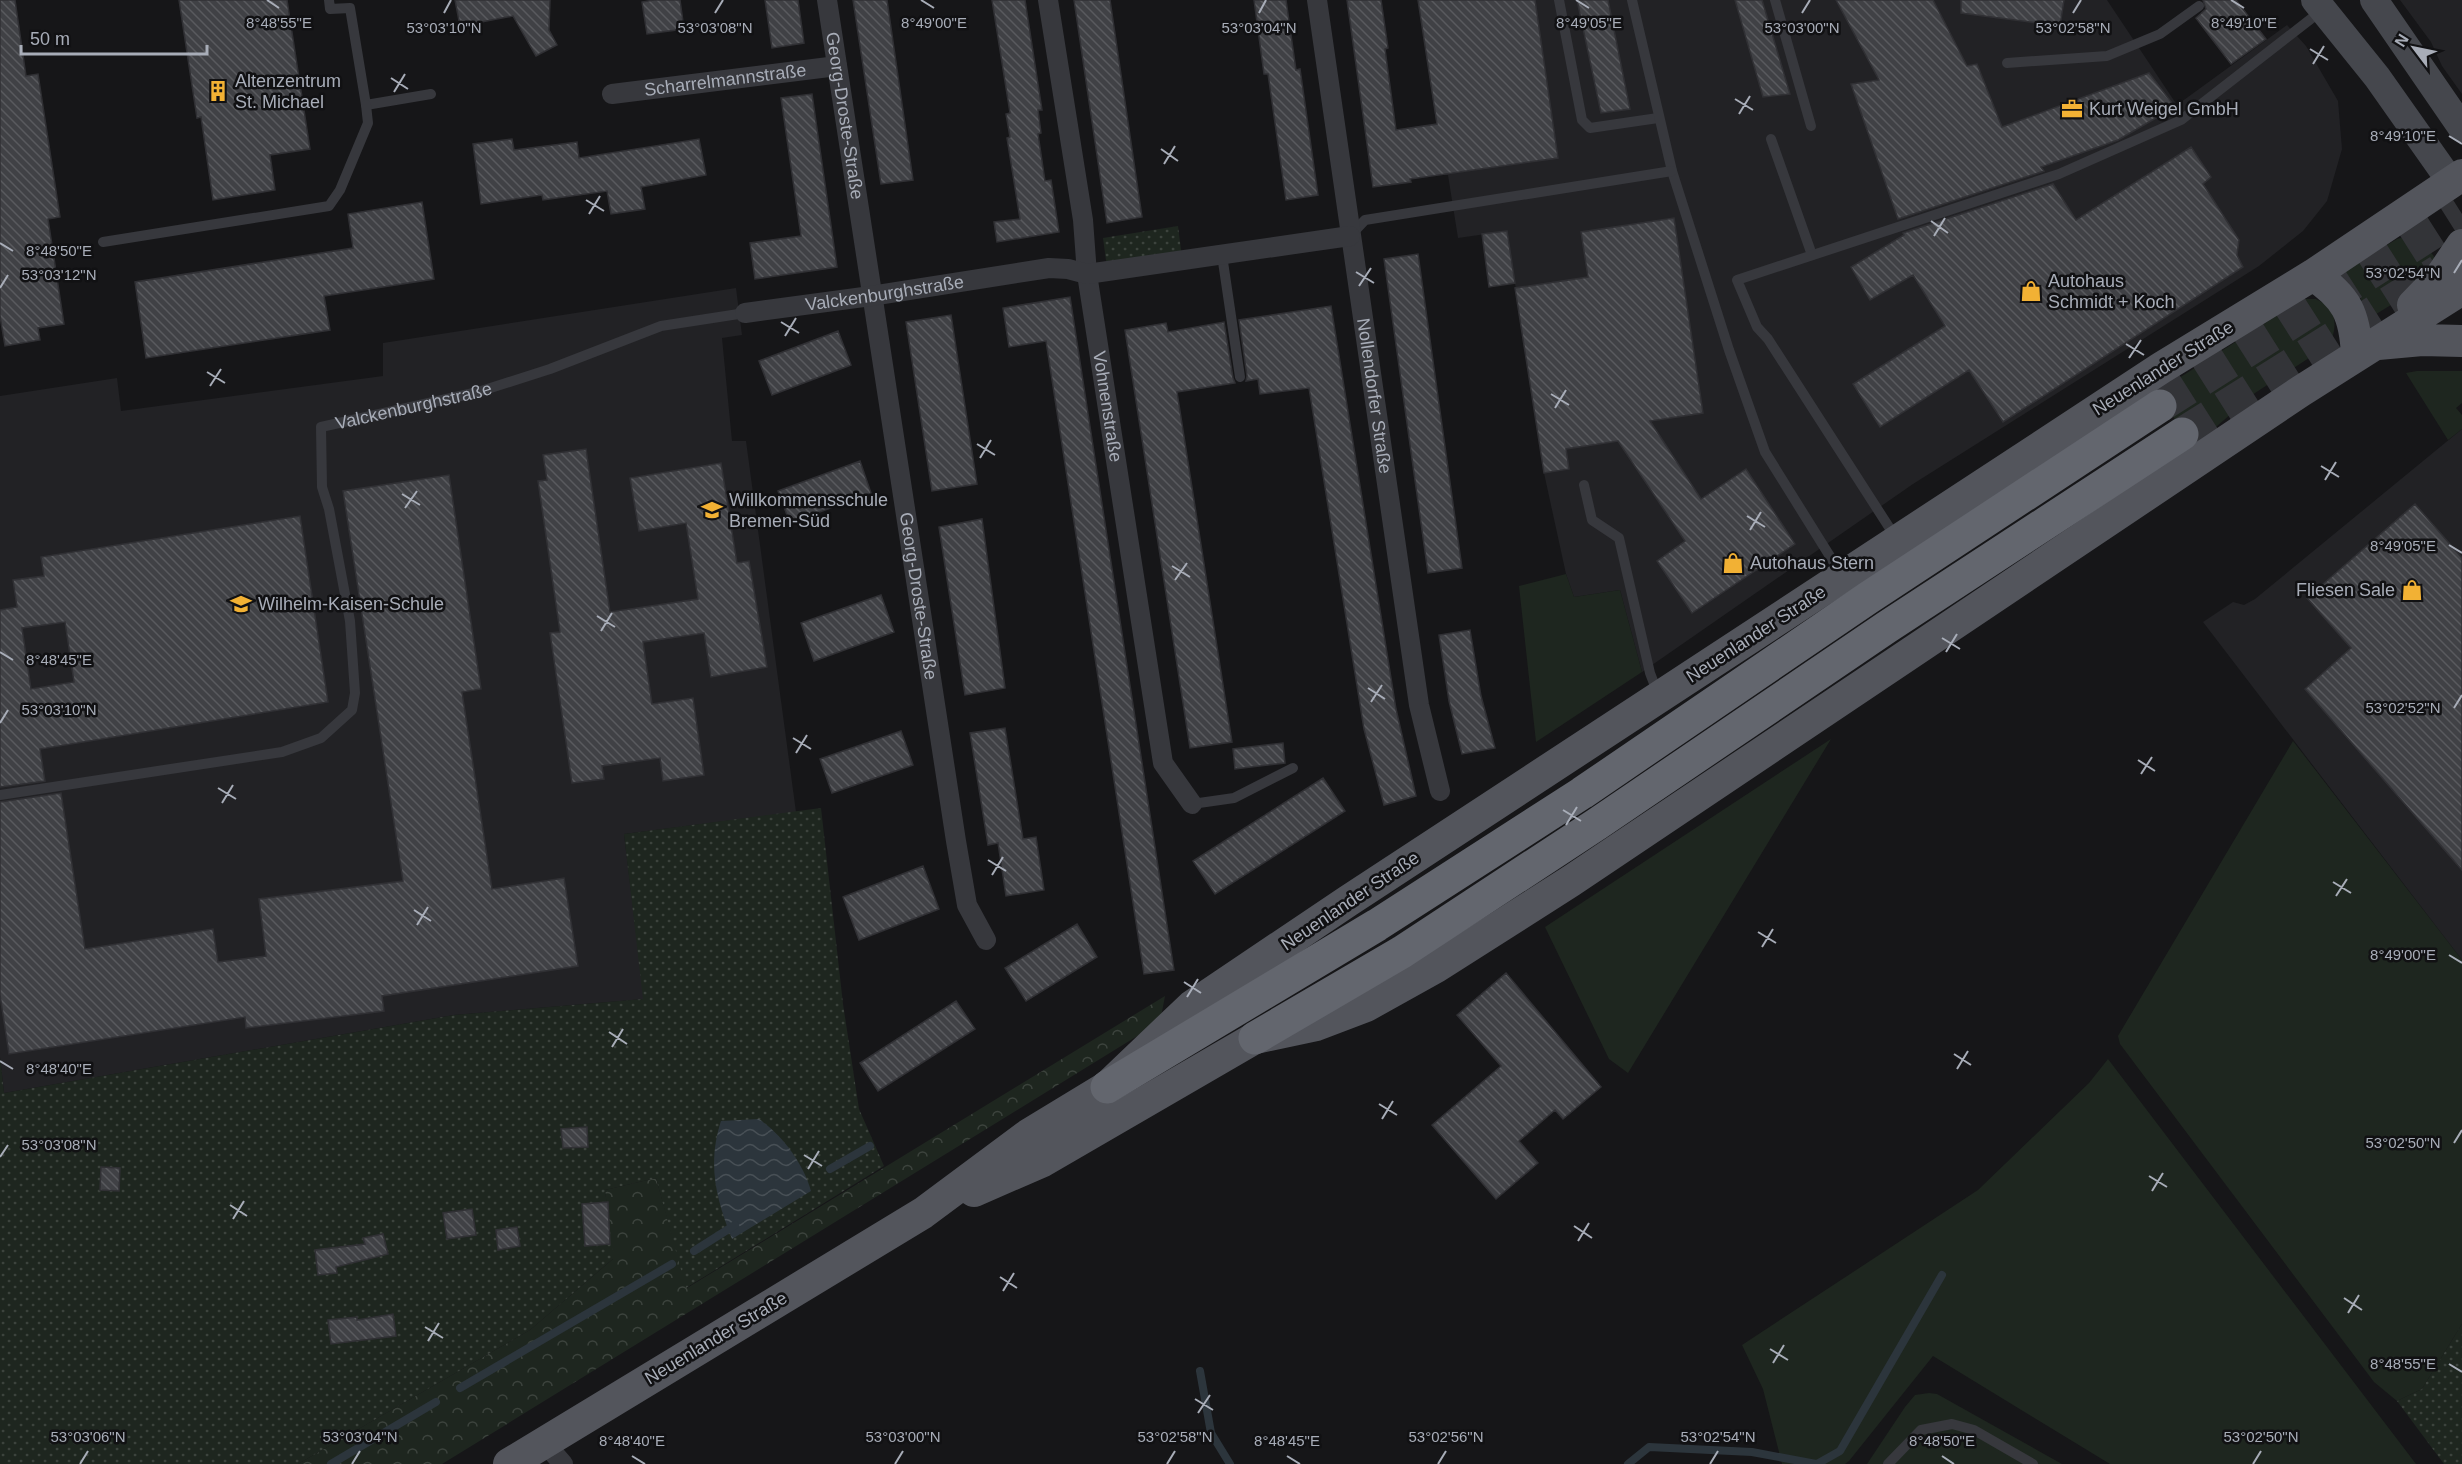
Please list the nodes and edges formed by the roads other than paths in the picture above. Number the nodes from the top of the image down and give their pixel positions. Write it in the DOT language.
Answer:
graph roads {
  1 [pos="329,0"];
  2 [pos="827,0"];
  3 [pos="1048,0"];
  4 [pos="1317,0"];
  5 [pos="1559,0"];
  6 [pos="1632,0"];
  7 [pos="1775,0"];
  8 [pos="2374,0"];
  9 [pos="2319,5"];
  10 [pos="2199,6"];
  11 [pos="2007,63"];
  12 [pos="837,66"];
  13 [pos="430,94"];
  14 [pos="612,94"];
  15 [pos="366,105"];
  16 [pos="1658,118"];
  17 [pos="1811,126"];
  18 [pos="2462,128"];
  19 [pos="1771,140"];
  20 [pos="1672,171"];
  21 [pos="2458,185"];
  22 [pos="1350,236"];
  23 [pos="103,242"];
  24 [pos="2462,244"];
  25 [pos="1222,255"];
  26 [pos="1812,255"];
  27 [pos="1087,274"];
  28 [pos="2313,275"];
  29 [pos="2462,289"];
  30 [pos="871,296"];
  31 [pos="745,313"];
  32 [pos="2462,341"];
  33 [pos="2365,349"];
  34 [pos="1240,377"];
  35 [pos="2160,406"];
  36 [pos="2182,434"];
  37 [pos="1584,485"];
  38 [pos="1898,541"];
  39 [pos="1843,577"];
  40 [pos="1659,697"];
  41 [pos="1293,768"];
  42 [pos="1440,791"];
  43 [pos="0,795"];
  44 [pos="1192,804"];
  45 [pos="986,940"];
  46 [pos="1255,1038"];
  47 [pos="1107,1087"];
  48 [pos="923,1213"];
  49 [pos="554,1453"];
  50 [pos="509,1464"];
  51 [pos="1888,1464"];
  52 [pos="2033,1464"];
  1 -- 15 [label="lane"];
  2 -- 12 [label="street, Georg-Droste-Straße"];
  3 -- 27 [label="street, Vohnenstraße"];
  4 -- 22 [label="street, Nollendorfer Straße"];
  5 -- 16 [label="lane"];
  6 -- 16 [label="lane"];
  7 -- 17 [label="lane"];
  8 -- 18 [label="street"];
  9 -- 21 [label="street"];
  9 -- 26 [label="lane"];
  10 -- 11 [label="lane"];
  12 -- 14 [label="street, Scharrelmannstraße"];
  12 -- 30 [label="street, Georg-Droste-Straße"];
  13 -- 15 [label="lane"];
  15 -- 23 [label="lane"];
  16 -- 20 [label="lane"];
  19 -- 26 [label="lane"];
  20 -- 22 [label="lane, Valckenburghstraße"];
  20 -- 39 [label="lane"];
  21 -- 28 [label="main road, Neuenlander Straße"];
  22 -- 25 [label="street, Valckenburghstraße"];
  22 -- 42 [label="street, Nollendorfer Straße"];
  24 -- 33 [label="main road"];
  25 -- 27 [label="street, Valckenburghstraße"];
  25 -- 34 [label="lane"];
  26 -- 38 [label="lane"];
  27 -- 30 [label="street, Valckenburghstraße"];
  27 -- 44 [label="street, Vohnenstraße"];
  28 -- 33 [label="main road"];
  28 -- 38 [label="main road, Neuenlander Straße"];
  29 -- 33 [label="main road, Neuenlander Straße"];
  30 -- 31 [label="street, Valckenburghstraße"];
  30 -- 45 [label="street, Georg-Droste-Straße"];
  31 -- 43 [label="lane, Valckenburghstraße"];
  32 -- 33 [label="main road"];
  33 -- 46 [label="main road, Neuenlander Straße"];
  35 -- 47 [label="highway, Neuenlander Straße"];
  36 -- 46 [label="highway, Neuenlander Straße"];
  37 -- 40 [label="lane"];
  38 -- 39 [label="main road, Neuenlander Straße"];
  39 -- 40 [label="main road, Neuenlander Straße"];
  40 -- 47 [label="main road, Neuenlander Straße"];
  41 -- 44 [label="lane"];
  46 -- 48 [label="main road, Neuenlander Straße"];
  47 -- 48 [label="main road, Neuenlander Straße"];
  48 -- 49 [label="main road, Neuenlander Straße"];
  49 -- 50 [label="main road, Neuenlander Straße"];
  51 -- 52 [label="lane"];
}
